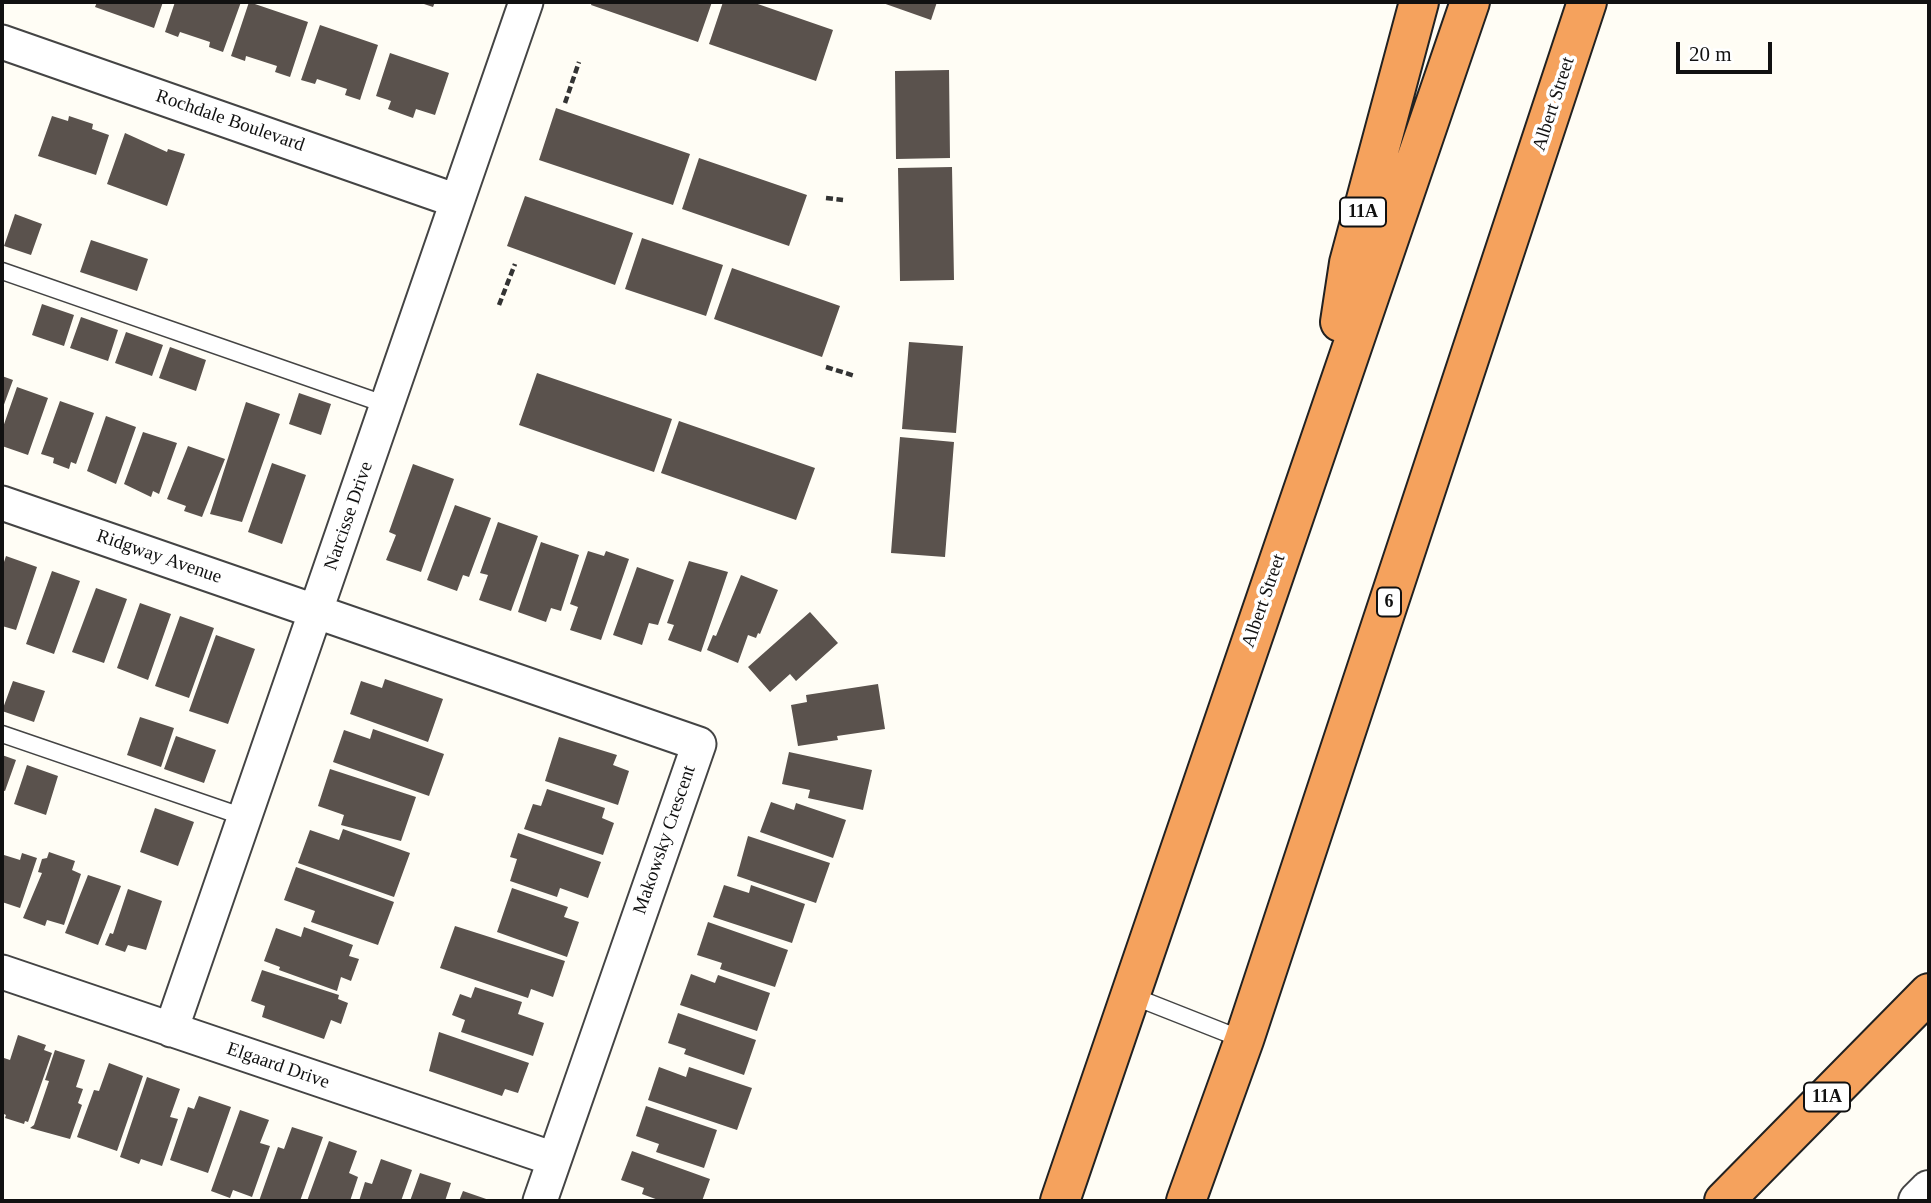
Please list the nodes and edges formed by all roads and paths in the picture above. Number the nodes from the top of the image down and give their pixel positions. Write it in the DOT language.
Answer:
graph roads {
  1 [pos="526,2"];
  2 [pos="1419,2"];
  3 [pos="1470,2"];
  4 [pos="1587,2"];
  5 [pos="2,42"];
  6 [pos="579,62"];
  7 [pos="565,103"];
  8 [pos="826,198"];
  9 [pos="842,200"];
  10 [pos="457,201"];
  11 [pos="515,264"];
  12 [pos="2,271"];
  13 [pos="499,305"];
  14 [pos="826,367"];
  15 [pos="855,376"];
  16 [pos="387,405"];
  17 [pos="1323,426"];
  18 [pos="2,503"];
  19 [pos="316,611"];
  20 [pos="2,734"];
  21 [pos="244,817"];
  22 [pos="2,972"];
  23 [pos="1929,993"];
  24 [pos="1130,995"];
  25 [pos="171,1030"];
  26 [pos="1244,1040"];
  27 [pos="554,1159"];
  28 [pos="1929,1190"];
  29 [pos="540,1201"];
  30 [pos="1060,1201"];
  31 [pos="1186,1201"];
  32 [pos="1724,1201"];
  33 [pos="1918,1201"];
  1 -- 10 [label="street, Narcisse Drive"];
  2 -- 17 [label="highway, 11A"];
  3 -- 17 [label="highway, Albert Street"];
  4 -- 26 [label="highway, Albert Street / 6"];
  5 -- 10 [label="street, Rochdale Boulevard"];
  6 -- 7 [label="path"];
  8 -- 9 [label="path"];
  10 -- 16 [label="street, Narcisse Drive"];
  11 -- 13 [label="path"];
  12 -- 16 [label="lane"];
  14 -- 15 [label="path"];
  16 -- 19 [label="street, Narcisse Drive"];
  17 -- 24 [label="highway, Albert Street"];
  18 -- 19 [label="street, Ridgway Avenue"];
  19 -- 21 [label="street, Narcisse Drive"];
  19 -- 27 [label="street, Makowsky Crescent"];
  20 -- 21 [label="lane"];
  21 -- 25 [label="street, Narcisse Drive"];
  22 -- 25 [label="street, Elgaard Drive"];
  23 -- 32 [label="highway, 11A"];
  24 -- 26 [label="lane"];
  24 -- 30 [label="highway, Albert Street"];
  25 -- 27 [label="street, Elgaard Drive"];
  26 -- 31 [label="highway, Albert Street / 6"];
  27 -- 29 [label="street, Makowsky Crescent"];
  28 -- 33 [label="street"];
}
